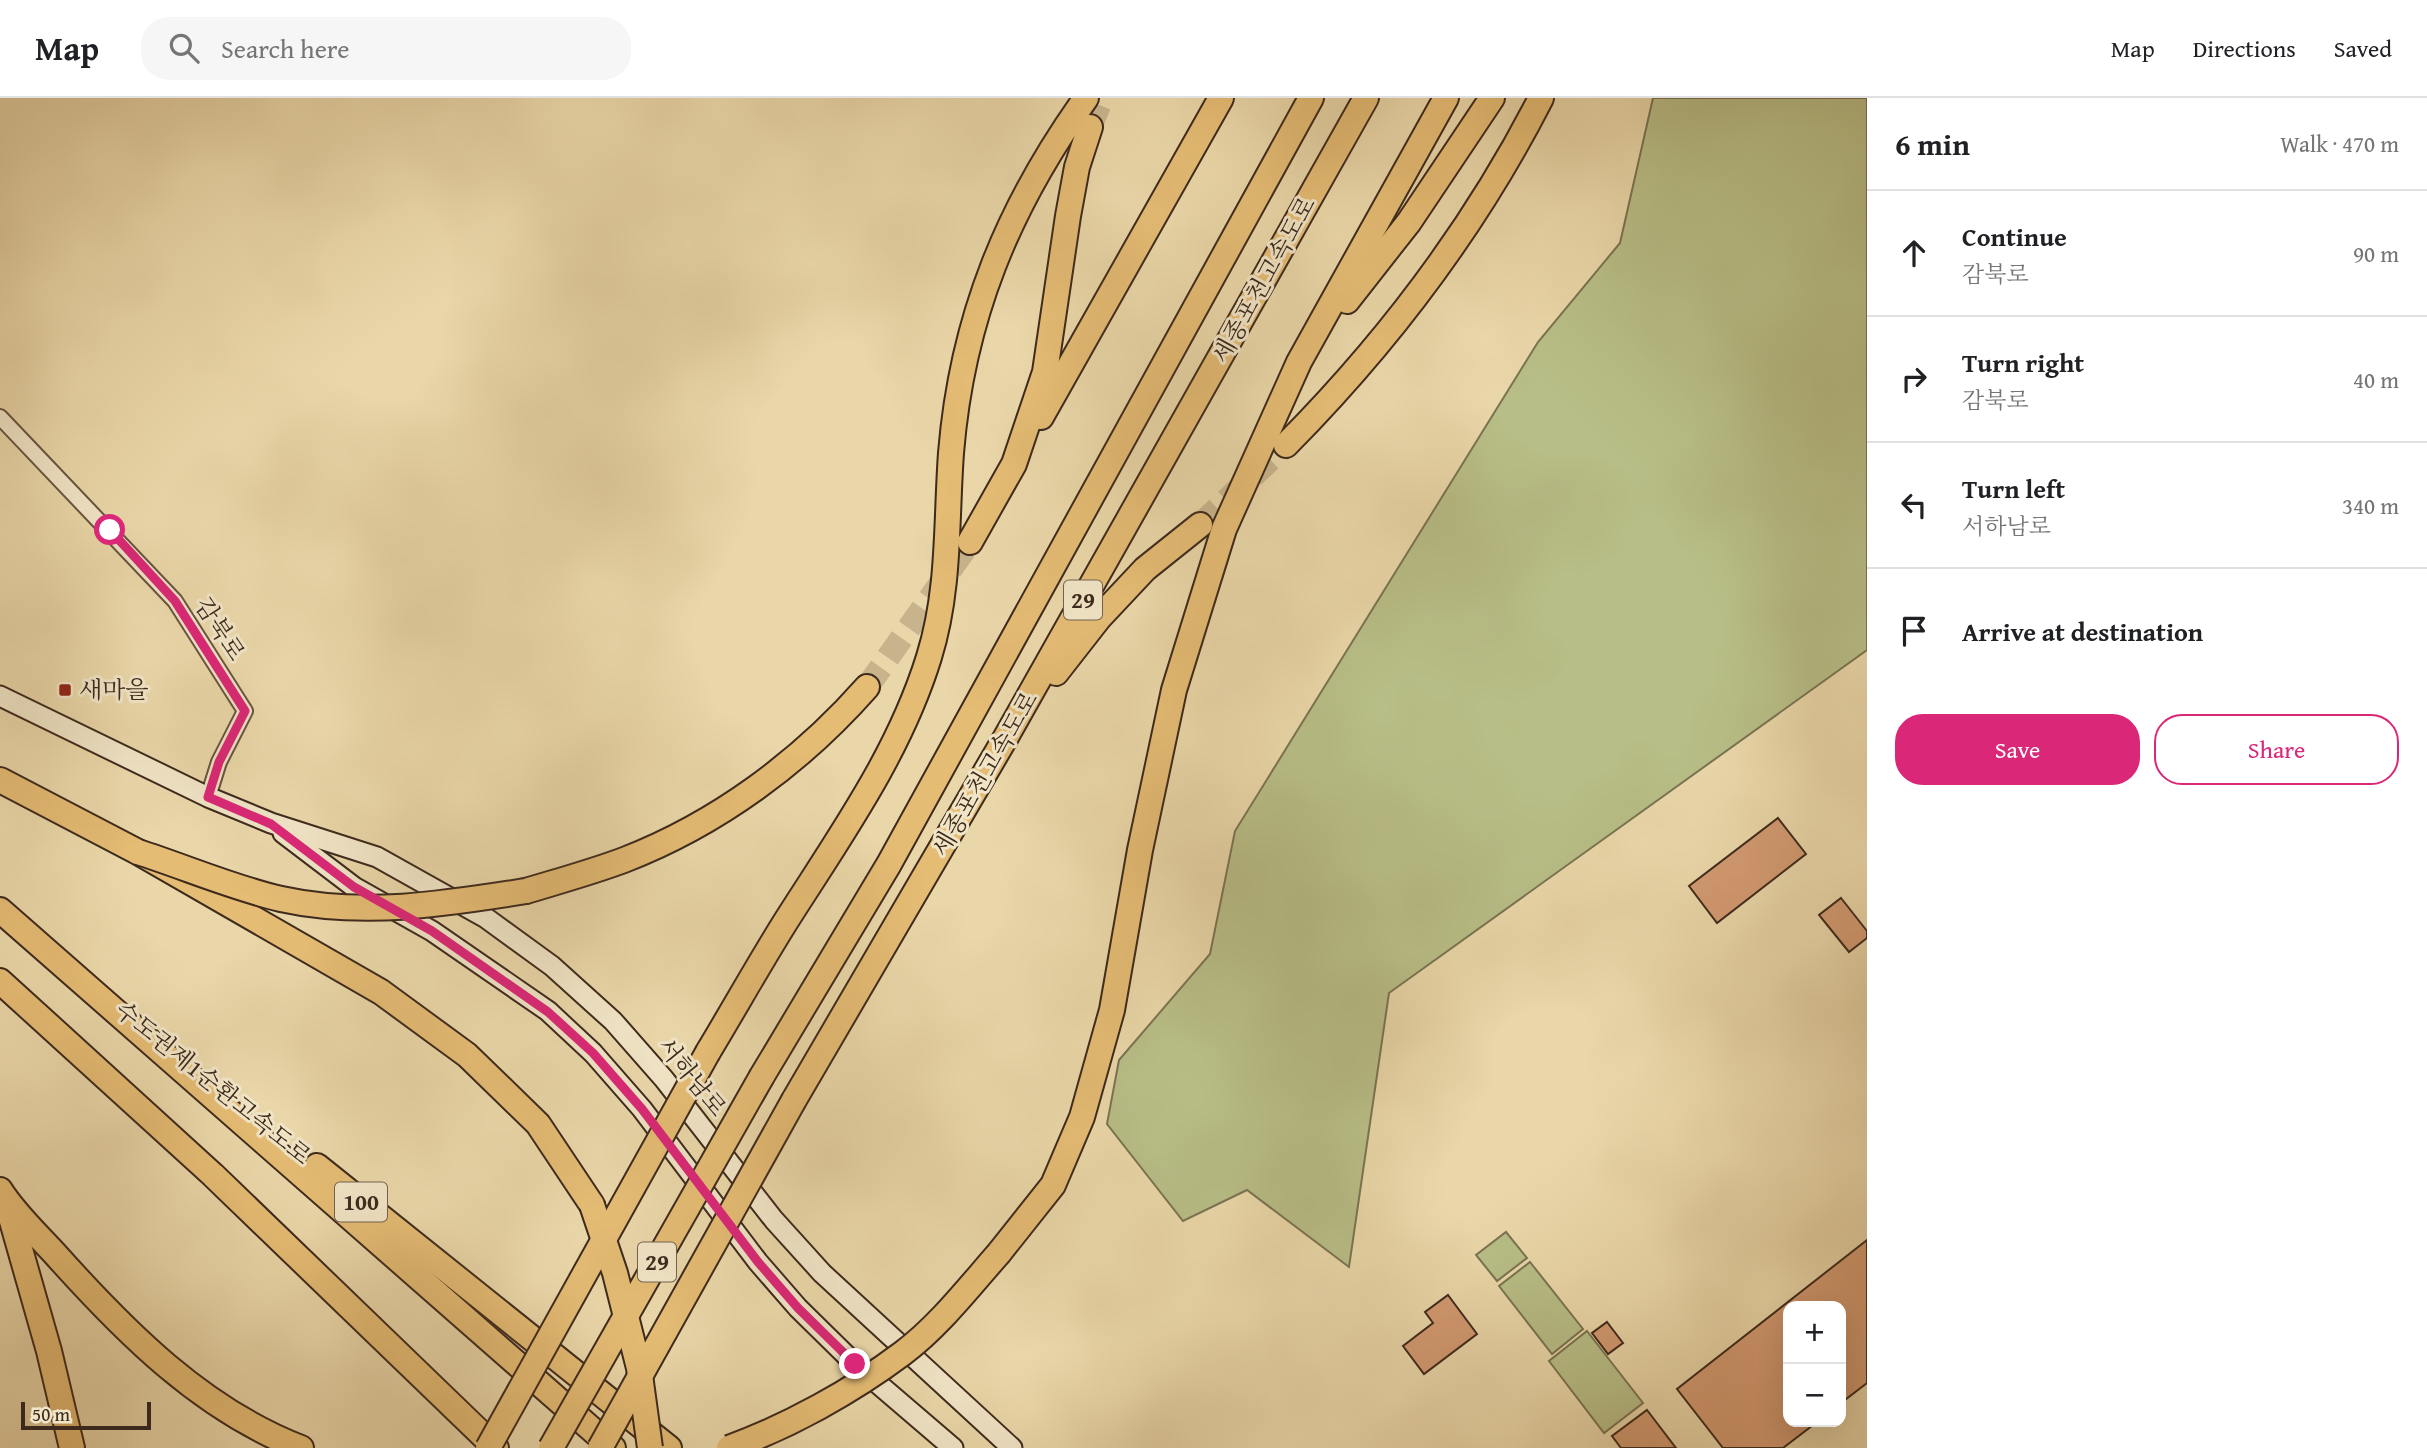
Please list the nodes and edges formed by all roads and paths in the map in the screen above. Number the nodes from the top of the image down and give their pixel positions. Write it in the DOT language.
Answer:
graph roads {
  1 [pos="1086,98"];
  2 [pos="1222,98"];
  3 [pos="1311,98"];
  4 [pos="1366,98"];
  5 [pos="1373,98"];
  6 [pos="1446,98"];
  7 [pos="1492,98"];
  8 [pos="1541,98"];
  9 [pos="1090,127"];
  10 [pos="1325,173"];
  11 [pos="1299,362"];
  12 [pos="0,417"];
  13 [pos="1286,445"];
  14 [pos="1014,464"];
  15 [pos="1200,525"];
  16 [pos="970,542"];
  17 [pos="867,687"];
  18 [pos="0,696"];
  19 [pos="1006,737"];
  20 [pos="0,780"];
  21 [pos="208,797"];
  22 [pos="271,824"];
  23 [pos="138,852"];
  24 [pos="0,910"];
  25 [pos="53,955"];
  26 [pos="0,981"];
  27 [pos="3,1195"];
  28 [pos="72,1448"];
  29 [pos="301,1448"];
  30 [pos="488,1448"];
  31 [pos="496,1448"];
  32 [pos="551,1448"];
  33 [pos="600,1448"];
  34 [pos="613,1448"];
  35 [pos="650,1448"];
  36 [pos="668,1448"];
  37 [pos="729,1448"];
  38 [pos="953,1448"];
  39 [pos="1012,1448"];
  1 -- 30 [label="highway, bridge"];
  2 -- 14 [label="highway"];
  3 -- 32 [label="highway, 세종포천고속도로 / 29, bridge"];
  4 -- 10 [label="highway, 세종포천고속도로 / 29"];
  5 -- 10 [label="highway"];
  6 -- 11 [label="highway"];
  7 -- 11 [label="highway"];
  8 -- 13 [label="highway"];
  9 -- 14 [label="highway"];
  10 -- 19 [label="highway, 세종포천고속도로 / 29"];
  11 -- 37 [label="highway, bridge"];
  12 -- 21 [label="street, 감북로"];
  14 -- 16 [label="highway"];
  15 -- 19 [label="highway"];
  17 -- 23 [label="highway, bridge"];
  18 -- 21 [label="main road, 서하남로"];
  19 -- 33 [label="highway, 세종포천고속도로 / 29, bridge"];
  20 -- 23 [label="highway"];
  21 -- 22 [label="main road, 서하남로"];
  22 -- 38 [label="main road, 서하남로"];
  22 -- 39 [label="main road, 서하남로"];
  23 -- 35 [label="highway, bridge"];
  24 -- 25 [label="highway, 수도권제1순환고속도로 / 100"];
  25 -- 34 [label="highway, 수도권제1순환고속도로 / 100"];
  25 -- 36 [label="highway, 수도권제1순환고속도로 / 100"];
  26 -- 31 [label="highway"];
  27 -- 28 [label="highway"];
  27 -- 29 [label="highway"];
}
